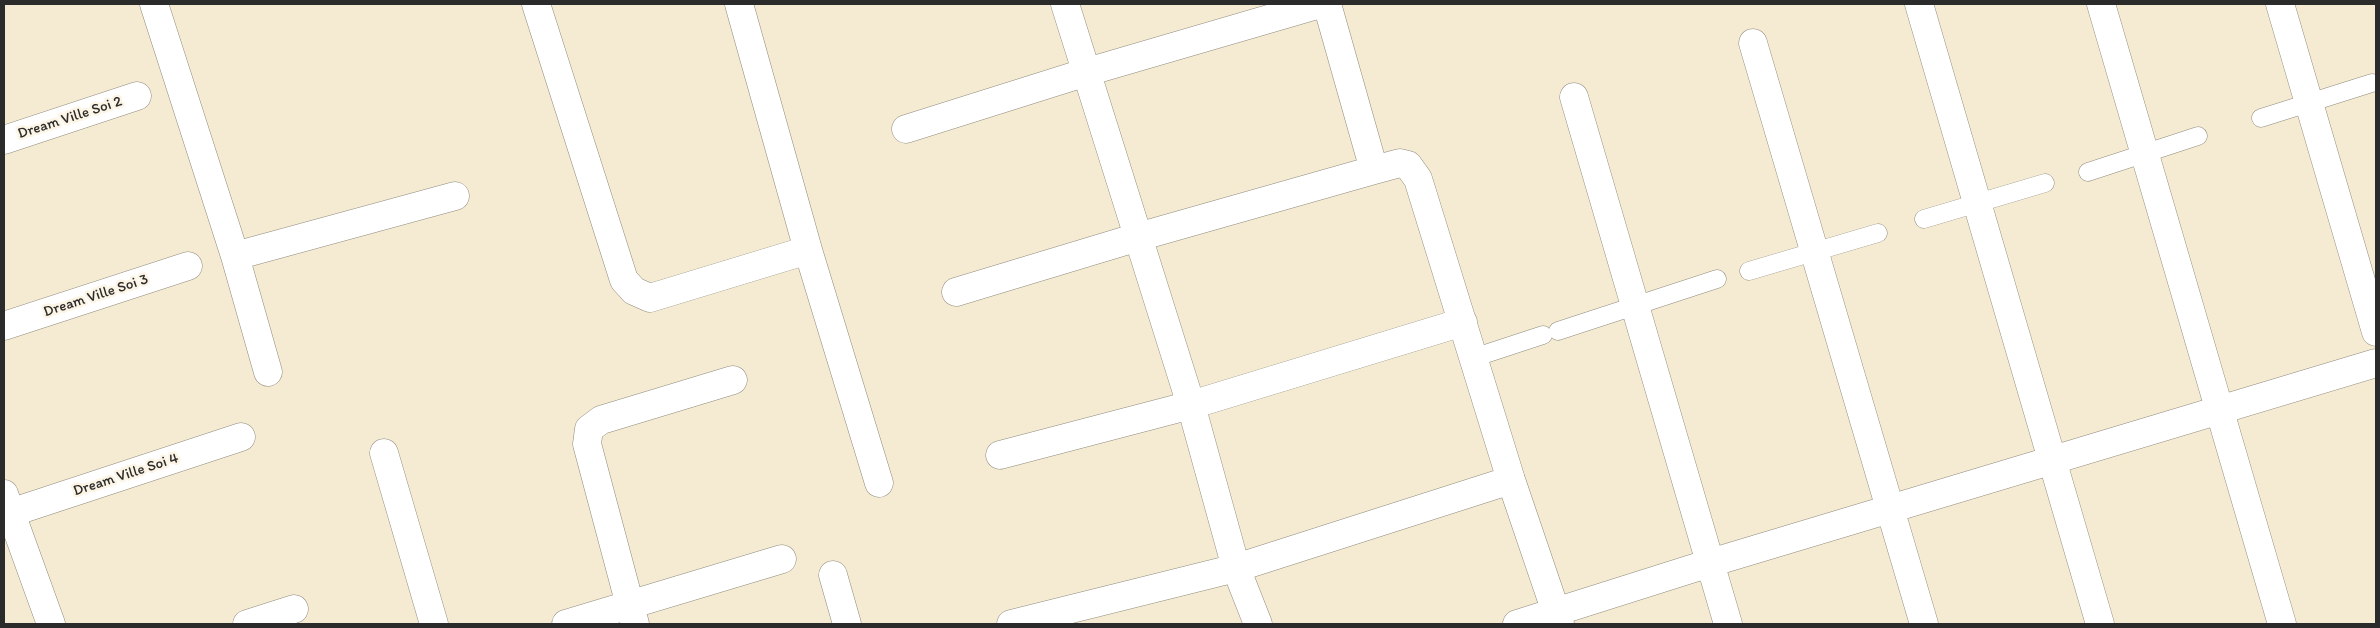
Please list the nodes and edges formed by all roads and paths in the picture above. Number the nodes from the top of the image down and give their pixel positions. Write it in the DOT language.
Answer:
graph roads {
  1 [pos="154,4"];
  2 [pos="536,4"];
  3 [pos="739,4"];
  4 [pos="1065,4"];
  5 [pos="1320,4"];
  6 [pos="1327,4"];
  7 [pos="1919,4"];
  8 [pos="2101,4"];
  9 [pos="2280,4"];
  10 [pos="1753,43"];
  11 [pos="1087,72"];
  12 [pos="2372,83"];
  13 [pos="136,96"];
  14 [pos="1574,97"];
  15 [pos="2309,102"];
  16 [pos="2261,118"];
  17 [pos="906,129"];
  18 [pos="2198,136"];
  19 [pos="4,140"];
  20 [pos="2144,152"];
  21 [pos="1374,170"];
  22 [pos="2088,172"];
  23 [pos="2045,183"];
  24 [pos="455,196"];
  25 [pos="1977,202"];
  26 [pos="1924,219"];
  27 [pos="1878,233"];
  28 [pos="1138,237"];
  29 [pos="808,250"];
  30 [pos="1814,251"];
  31 [pos="235,256"];
  32 [pos="188,266"];
  33 [pos="1748,271"];
  34 [pos="1717,279"];
  35 [pos="956,292"];
  36 [pos="1634,304"];
  37 [pos="1463,322"];
  38 [pos="4,326"];
  39 [pos="2376,332"];
  40 [pos="1473,358"];
  41 [pos="2376,363"];
  42 [pos="268,372"];
  43 [pos="733,380"];
  44 [pos="1191,406"];
  45 [pos="2220,410"];
  46 [pos="241,437"];
  47 [pos="384,453"];
  48 [pos="1000,455"];
  49 [pos="2052,460"];
  50 [pos="1511,480"];
  51 [pos="879,483"];
  52 [pos="7,503"];
  53 [pos="1890,509"];
  54 [pos="782,559"];
  55 [pos="1710,563"];
  56 [pos="1236,568"];
  57 [pos="833,575"];
  58 [pos="294,609"];
  59 [pos="632,615"];
  60 [pos="1558,618"];
  61 [pos="51,624"];
  62 [pos="247,624"];
  63 [pos="434,624"];
  64 [pos="566,624"];
  65 [pos="847,624"];
  66 [pos="1011,624"];
  67 [pos="1258,624"];
  68 [pos="1517,624"];
  69 [pos="1728,624"];
  70 [pos="1924,624"];
  71 [pos="2100,624"];
  72 [pos="2282,624"];
  1 -- 31 [label="street"];
  2 -- 29 [label="street"];
  3 -- 29 [label="street"];
  4 -- 11 [label="street"];
  5 -- 11 [label="street"];
  6 -- 21 [label="street"];
  7 -- 25 [label="street"];
  8 -- 20 [label="street"];
  9 -- 15 [label="street"];
  10 -- 30 [label="street"];
  11 -- 17 [label="street"];
  11 -- 28 [label="street"];
  12 -- 15 [label="lane"];
  13 -- 19 [label="street, Dream Ville Soi 2"];
  14 -- 36 [label="street"];
  15 -- 16 [label="lane"];
  15 -- 39 [label="street"];
  18 -- 20 [label="lane"];
  20 -- 22 [label="lane"];
  20 -- 45 [label="street"];
  21 -- 28 [label="street"];
  21 -- 37 [label="street"];
  23 -- 25 [label="lane"];
  24 -- 31 [label="street"];
  25 -- 26 [label="lane"];
  25 -- 49 [label="street"];
  27 -- 30 [label="lane"];
  28 -- 35 [label="street"];
  28 -- 44 [label="street"];
  29 -- 51 [label="street"];
  30 -- 33 [label="lane"];
  30 -- 53 [label="street"];
  31 -- 42 [label="street"];
  32 -- 38 [label="street, Dream Ville Soi 3"];
  34 -- 36 [label="lane"];
  36 -- 40 [label="lane"];
  36 -- 55 [label="street"];
  37 -- 40 [label="street"];
  37 -- 44 [label="street"];
  40 -- 50 [label="street"];
  41 -- 45 [label="street"];
  43 -- 59 [label="street"];
  44 -- 48 [label="street"];
  44 -- 56 [label="street"];
  45 -- 49 [label="street"];
  45 -- 72 [label="street"];
  46 -- 52 [label="street, Dream Ville Soi 4"];
  47 -- 63 [label="street"];
  49 -- 53 [label="street"];
  49 -- 71 [label="street"];
  50 -- 56 [label="street"];
  50 -- 60 [label="street"];
  52 -- 61 [label="street"];
  53 -- 55 [label="street"];
  53 -- 70 [label="street"];
  54 -- 59 [label="street"];
  55 -- 60 [label="street"];
  55 -- 69 [label="street"];
  56 -- 66 [label="street"];
  56 -- 67 [label="street"];
  57 -- 65 [label="street"];
  58 -- 62 [label="street"];
  59 -- 64 [label="street"];
  60 -- 68 [label="street"];
}
